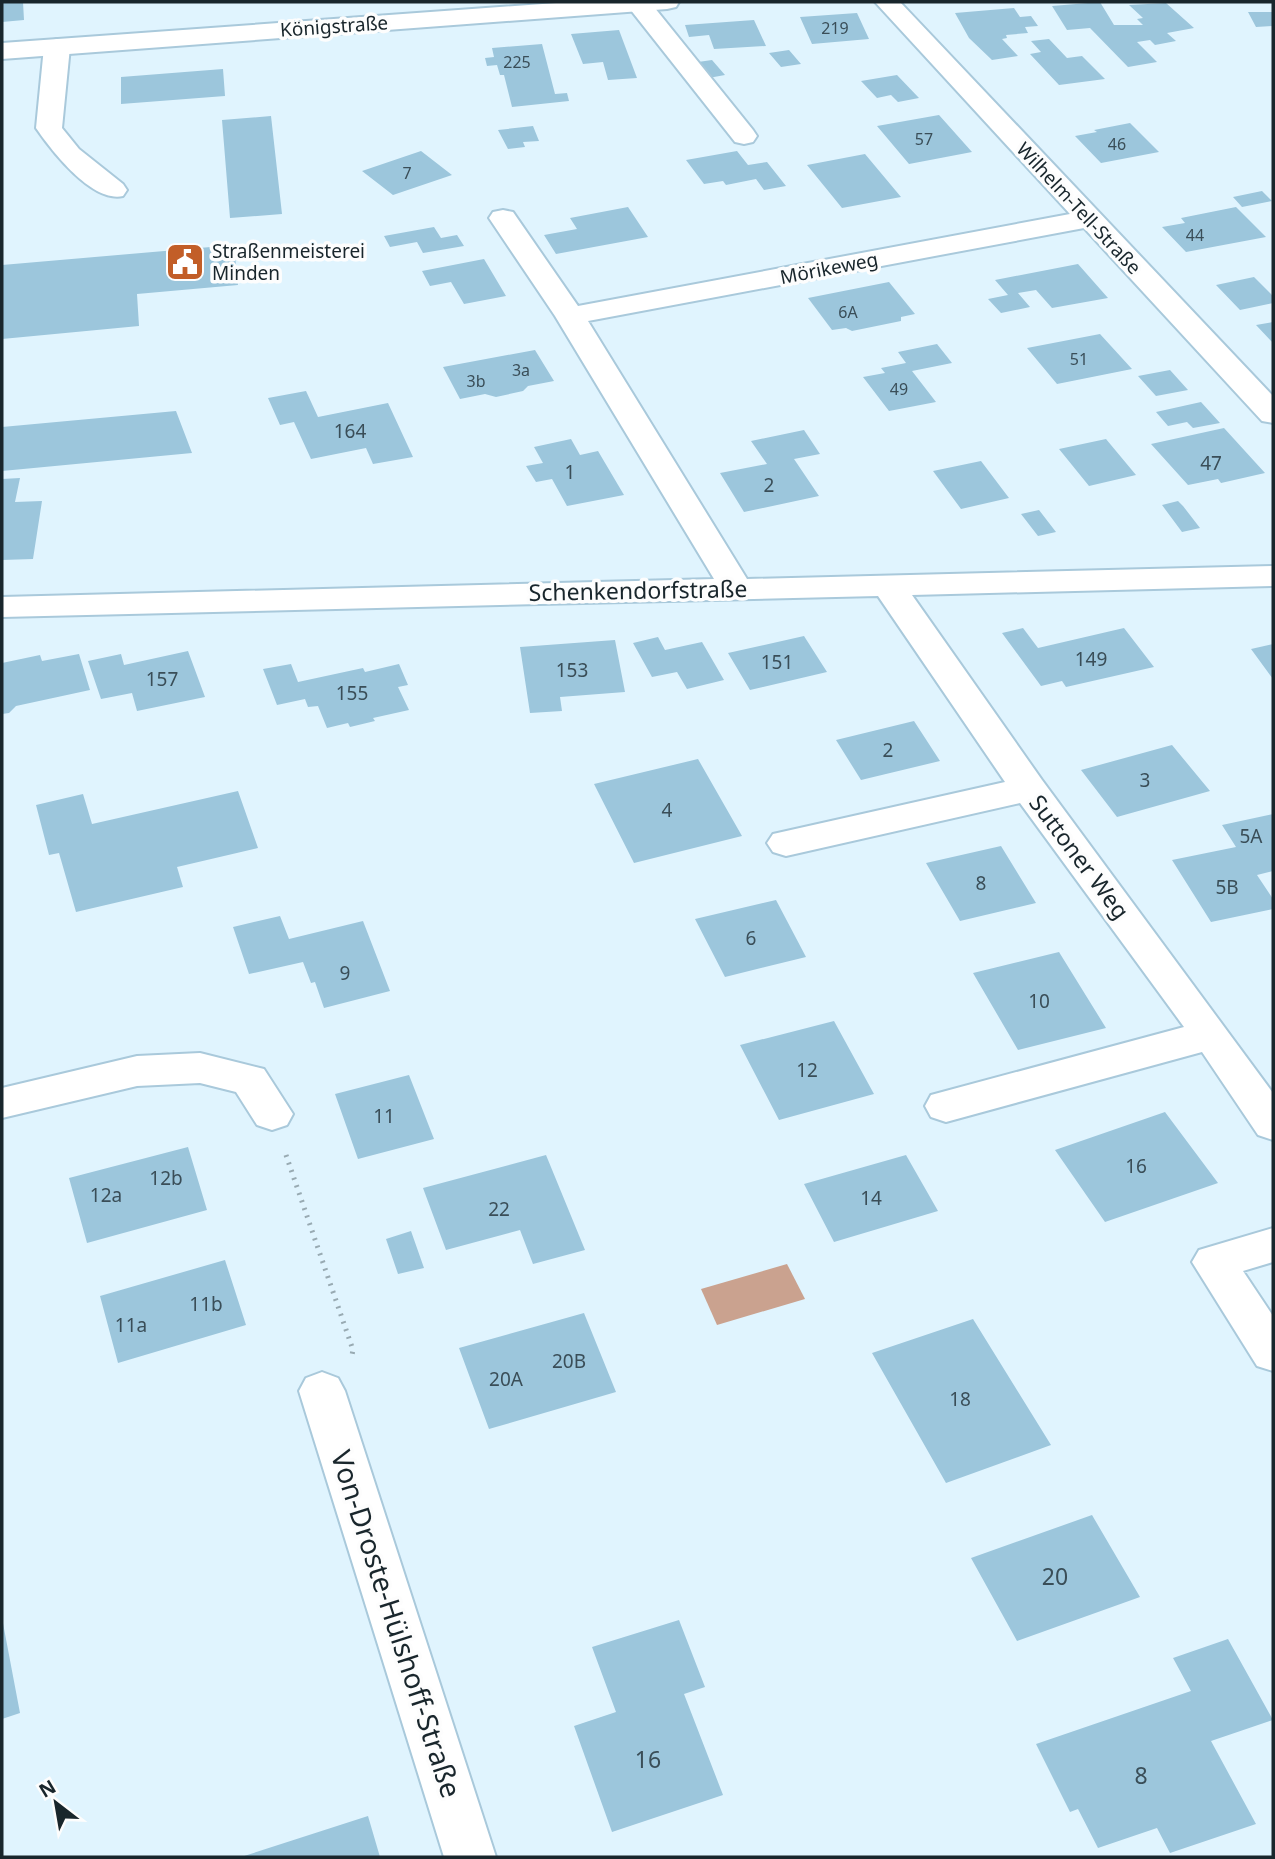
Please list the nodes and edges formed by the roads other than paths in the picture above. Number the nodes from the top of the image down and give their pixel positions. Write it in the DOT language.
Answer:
graph roads {
  1 [pos="667,2"];
  2 [pos="887,2"];
  3 [pos="639,4"];
  4 [pos="57,47"];
  5 [pos="2,51"];
  6 [pos="744,136"];
  7 [pos="113,190"];
  8 [pos="503,218"];
  9 [pos="1089,219"];
  10 [pos="570,317"];
  11 [pos="1273,414"];
  12 [pos="1273,576"];
  13 [pos="888,587"];
  14 [pos="737,589"];
  15 [pos="2,607"];
  16 [pos="1029,789"];
  17 [pos="786,843"];
  18 [pos="1212,1035"];
  19 [pos="2,1103"];
  20 [pos="946,1106"];
  21 [pos="272,1114"];
  22 [pos="1273,1124"];
  23 [pos="1273,1245"];
  24 [pos="1273,1353"];
  25 [pos="322,1391"];
  26 [pos="470,1857"];
  1 -- 3 [label="street, Königstraße"];
  2 -- 9 [label="street, Wilhelm-Tell-Straße"];
  3 -- 4 [label="street, Königstraße"];
  3 -- 6 [label="street"];
  4 -- 5 [label="street, Königstraße"];
  4 -- 7 [label="street"];
  8 -- 10 [label="street"];
  9 -- 10 [label="street, Mörikeweg"];
  9 -- 11 [label="street, Wilhelm-Tell-Straße"];
  10 -- 14 [label="street"];
  12 -- 13 [label="street, Schenkendorfstraße"];
  13 -- 14 [label="street, Schenkendorfstraße"];
  13 -- 16 [label="street, Suttoner Weg"];
  14 -- 15 [label="street, Schenkendorfstraße"];
  16 -- 17 [label="street"];
  16 -- 18 [label="street, Suttoner Weg"];
  18 -- 20 [label="street"];
  18 -- 22 [label="street, Suttoner Weg"];
  19 -- 21 [label="street"];
  23 -- 24 [label="street"];
  25 -- 26 [label="street, Von-Droste-Hülshoff-Straße"];
}
